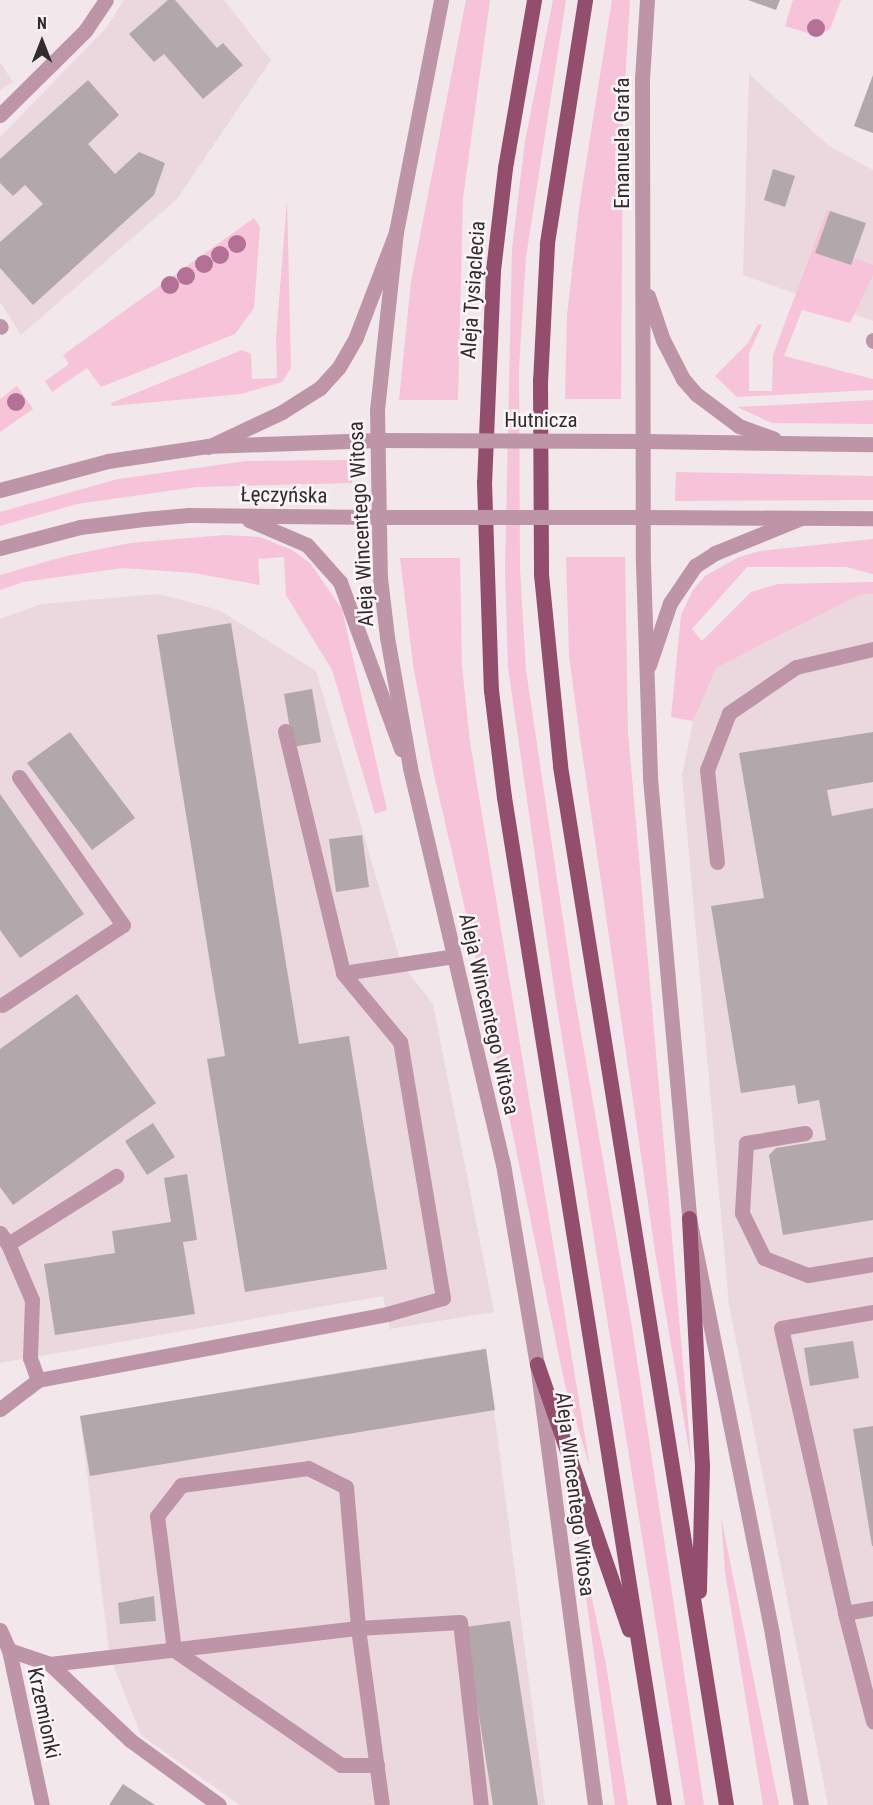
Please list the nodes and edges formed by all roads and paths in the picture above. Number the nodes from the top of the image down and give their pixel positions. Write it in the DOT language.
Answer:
graph roads {
  1 [pos="106,0"];
  2 [pos="441,0"];
  3 [pos="534,0"];
  4 [pos="585,0"];
  5 [pos="646,0"];
  6 [pos="0,115"];
  7 [pos="396,232"];
  8 [pos="644,285"];
  9 [pos="377,440"];
  10 [pos="644,441"];
  11 [pos="785,442"];
  12 [pos="873,444"];
  13 [pos="208,447"];
  14 [pos="0,490"];
  15 [pos="235,516"];
  16 [pos="378,517"];
  17 [pos="644,517"];
  18 [pos="873,518"];
  19 [pos="799,519"];
  20 [pos="0,548"];
  21 [pos="485,585"];
  22 [pos="873,649"];
  23 [pos="645,676"];
  24 [pos="285,731"];
  25 [pos="410,768"];
  26 [pos="19,777"];
  27 [pos="717,862"];
  28 [pos="454,956"];
  29 [pos="343,972"];
  30 [pos="1,1005"];
  31 [pos="805,1133"];
  32 [pos="116,1176"];
  33 [pos="689,1218"];
  34 [pos="4,1239"];
  35 [pos="873,1264"];
  36 [pos="873,1312"];
  37 [pos="537,1364"];
  38 [pos="38,1380"];
  39 [pos="0,1409"];
  40 [pos="873,1608"];
  41 [pos="845,1613"];
  42 [pos="358,1628"];
  43 [pos="0,1630"];
  44 [pos="698,1630"];
  45 [pos="9,1650"];
  46 [pos="174,1650"];
  47 [pos="50,1664"];
  48 [pos="642,1668"];
  49 [pos="873,1721"];
  50 [pos="377,1765"];
  51 [pos="42,1805"];
  52 [pos="219,1805"];
  53 [pos="382,1805"];
  54 [pos="481,1805"];
  55 [pos="595,1805"];
  56 [pos="664,1805"];
  57 [pos="726,1805"];
  58 [pos="801,1805"];
  1 -- 6 [label="street"];
  2 -- 7 [label="street"];
  3 -- 21 [label="main road, Aleja Tysiąclecia"];
  4 -- 44 [label="main road"];
  5 -- 8 [label="street, Emanuela Grafa"];
  7 -- 9 [label="street, Aleja Wincentego Witosa"];
  7 -- 13 [label="street"];
  8 -- 10 [label="street, Emanuela Grafa"];
  8 -- 11 [label="street"];
  9 -- 10 [label="street, Hutnicza, bridge"];
  9 -- 13 [label="street, Hutnicza"];
  9 -- 16 [label="street, Aleja Wincentego Witosa"];
  10 -- 11 [label="street, Hutnicza"];
  10 -- 17 [label="street"];
  11 -- 12 [label="street, Hutnicza"];
  13 -- 14 [label="street"];
  15 -- 16 [label="street, Łęczyńska"];
  15 -- 20 [label="street, Łęczyńska"];
  15 -- 25 [label="street"];
  16 -- 17 [label="street, Łęczyńska, bridge"];
  16 -- 25 [label="street, Aleja Wincentego Witosa"];
  17 -- 19 [label="street"];
  17 -- 23 [label="street"];
  18 -- 19 [label="street"];
  19 -- 23 [label="street"];
  21 -- 48 [label="main road, Aleja Wincentego Witosa"];
  22 -- 27 [label="street"];
  23 -- 33 [label="street"];
  24 -- 29 [label="street"];
  25 -- 28 [label="street, Aleja Wincentego Witosa"];
  26 -- 30 [label="street"];
  28 -- 29 [label="street"];
  28 -- 37 [label="street, Aleja Wincentego Witosa"];
  29 -- 38 [label="street"];
  31 -- 35 [label="street"];
  32 -- 34 [label="street"];
  33 -- 44 [label="main road"];
  33 -- 58 [label="street"];
  34 -- 38 [label="street"];
  36 -- 41 [label="street"];
  37 -- 48 [label="main road"];
  37 -- 55 [label="street, Aleja Wincentego Witosa"];
  38 -- 39 [label="street"];
  40 -- 41 [label="street"];
  41 -- 49 [label="street"];
  42 -- 46 [label="street"];
  42 -- 46 [label="street"];
  42 -- 50 [label="street"];
  42 -- 54 [label="street"];
  43 -- 45 [label="street, Krzemionki"];
  44 -- 57 [label="main road"];
  45 -- 47 [label="street"];
  45 -- 51 [label="street, Krzemionki"];
  46 -- 47 [label="street"];
  46 -- 50 [label="street"];
  47 -- 52 [label="street"];
  48 -- 56 [label="main road, Aleja Wincentego Witosa"];
  50 -- 53 [label="street"];
}
